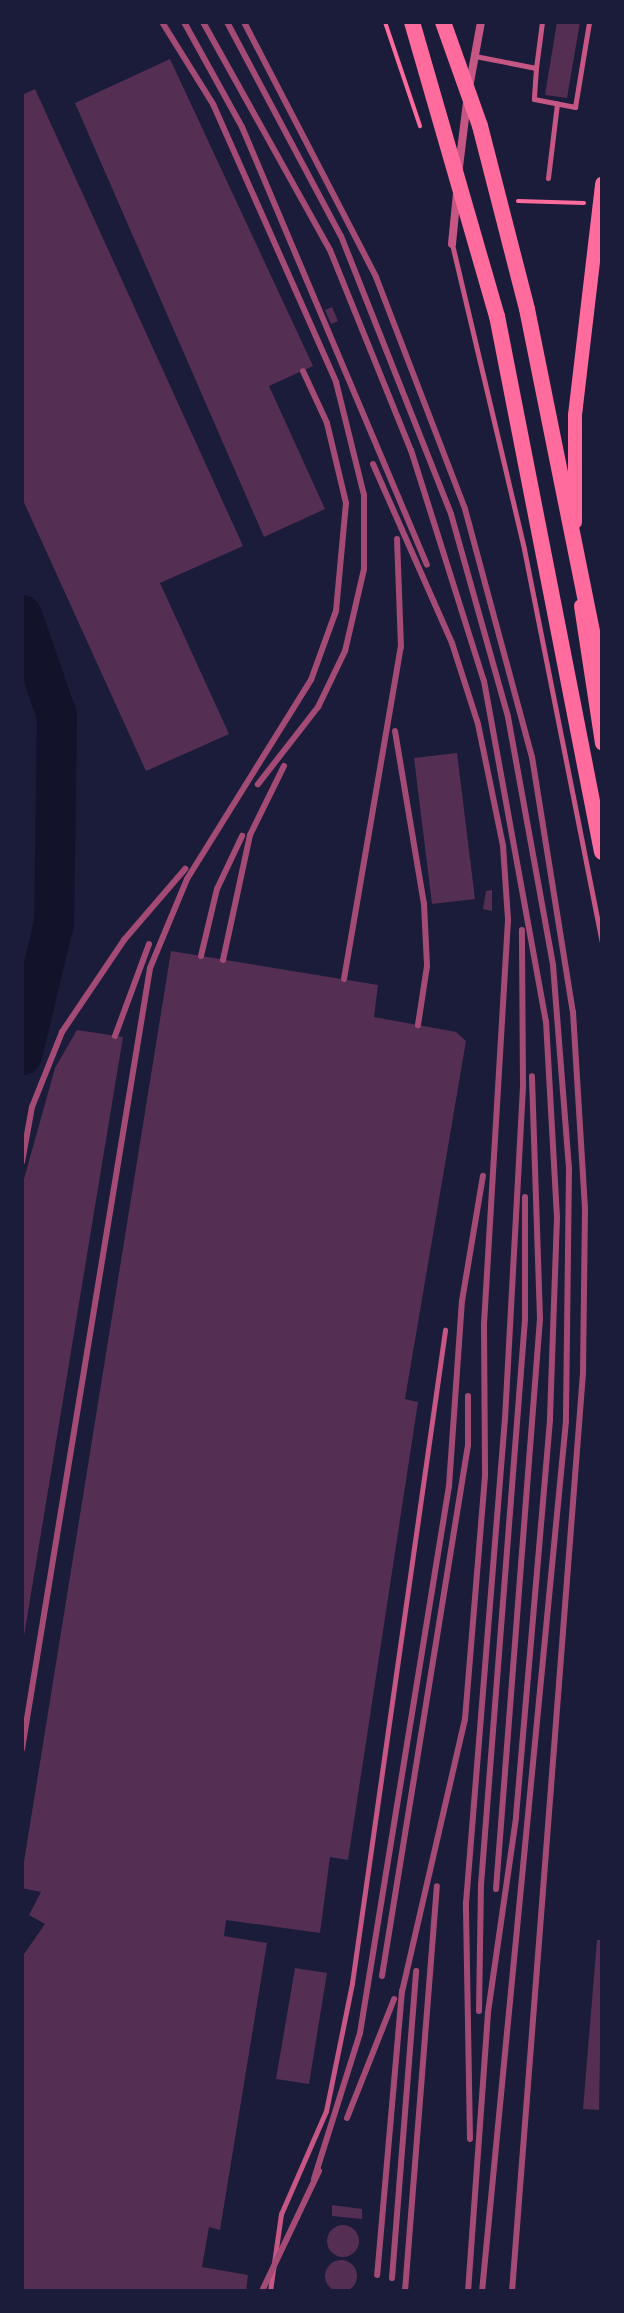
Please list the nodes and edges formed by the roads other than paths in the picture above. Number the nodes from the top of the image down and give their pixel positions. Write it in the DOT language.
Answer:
graph roads {
  1 [pos="412,22"];
  2 [pos="443,22"];
  3 [pos="481,22"];
  4 [pos="542,22"];
  5 [pos="589,22"];
  6 [pos="475,56"];
  7 [pos="536,68"];
  8 [pos="557,104"];
  9 [pos="548,178"];
  10 [pos="602,184"];
  11 [pos="452,244"];
  12 [pos="602,681"];
  13 [pos="602,743"];
  14 [pos="602,852"];
  15 [pos="602,942"];
  16 [pos="445,1330"];
  17 [pos="270,2291"];
  1 -- 14 [label="highway"];
  2 -- 12 [label="highway"];
  3 -- 6 [label="street"];
  4 -- 7 [label="lane"];
  5 -- 8 [label="lane"];
  6 -- 7 [label="lane"];
  6 -- 11 [label="street"];
  7 -- 8 [label="lane"];
  8 -- 9 [label="lane"];
  10 -- 13 [label="main road"];
  11 -- 15 [label="lane"];
  16 -- 17 [label="lane"];
}
